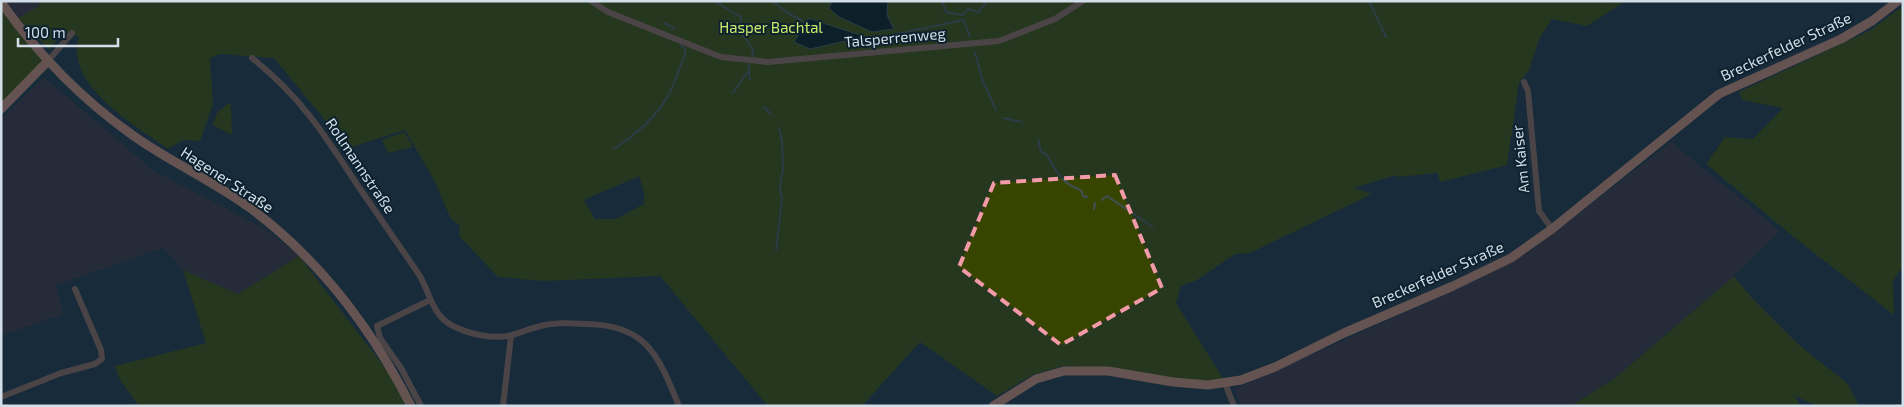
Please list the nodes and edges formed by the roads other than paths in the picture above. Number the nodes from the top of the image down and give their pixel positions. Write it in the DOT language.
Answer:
graph roads {
  1 [pos="591,1"];
  2 [pos="1083,1"];
  3 [pos="1898,1"];
  4 [pos="1,2"];
  5 [pos="72,33"];
  6 [pos="252,58"];
  7 [pos="48,61"];
  8 [pos="1524,82"];
  9 [pos="1,109"];
  10 [pos="1552,229"];
  11 [pos="76,289"];
  12 [pos="430,300"];
  13 [pos="510,336"];
  14 [pos="1225,383"];
  15 [pos="1,396"];
  16 [pos="411,406"];
  17 [pos="421,406"];
  18 [pos="504,406"];
  19 [pos="679,406"];
  20 [pos="993,406"];
  21 [pos="1234,406"];
  1 -- 2 [label="street, Talsperrenweg"];
  3 -- 10 [label="main road, Breckerfelder Straße"];
  4 -- 7 [label="main road, Hagener Straße"];
  5 -- 7 [label="street"];
  6 -- 12 [label="street, Rollmannstraße"];
  7 -- 9 [label="main road"];
  7 -- 16 [label="main road, Hagener Straße"];
  8 -- 10 [label="street, Am Kaiser"];
  10 -- 14 [label="main road, Breckerfelder Straße"];
  11 -- 15 [label="street"];
  12 -- 13 [label="street, Rollmannstraße"];
  12 -- 17 [label="street"];
  13 -- 18 [label="street"];
  13 -- 19 [label="street"];
  14 -- 20 [label="main road, Breckerfelder Straße"];
  14 -- 21 [label="street"];
}
